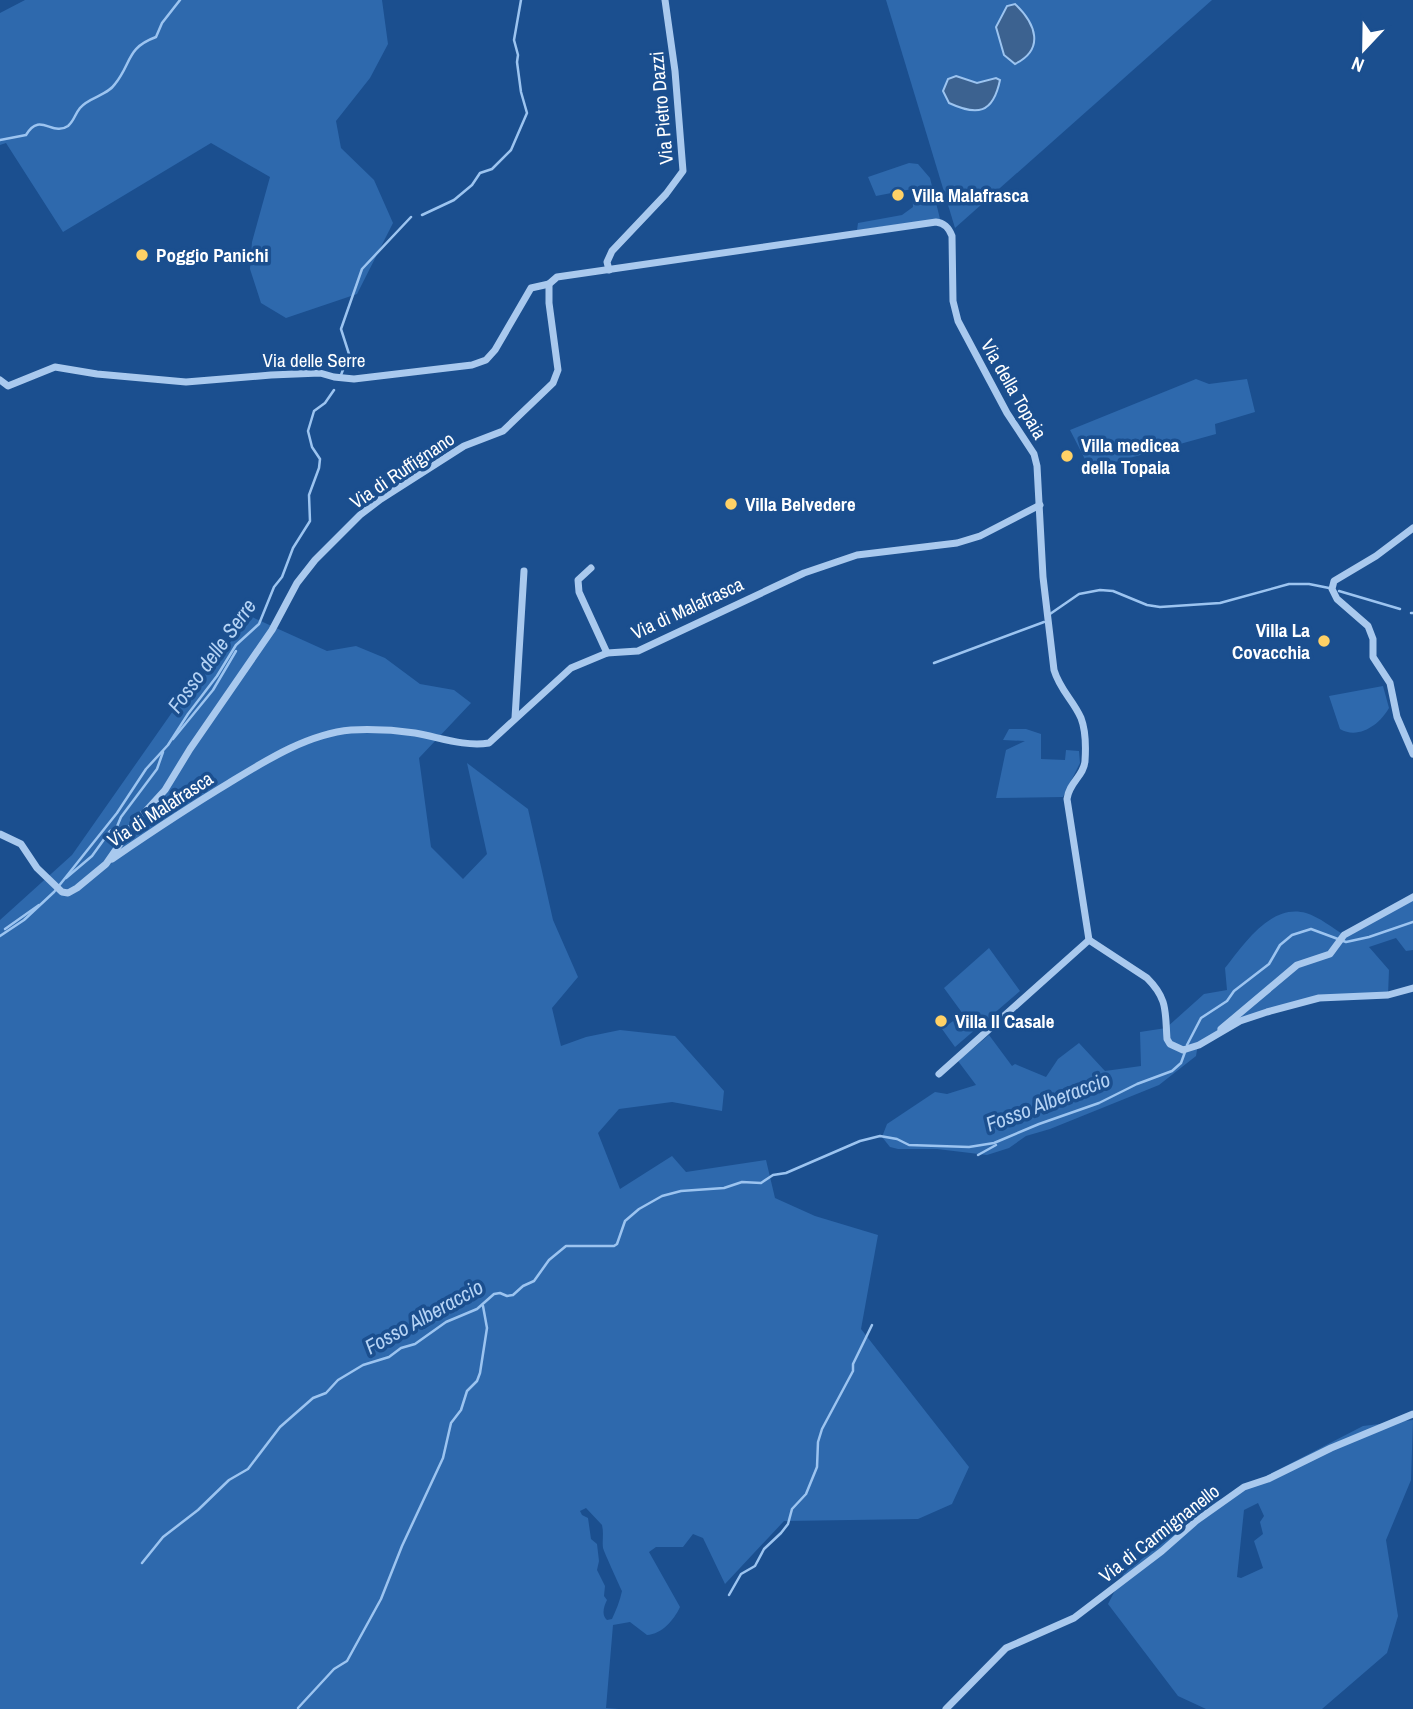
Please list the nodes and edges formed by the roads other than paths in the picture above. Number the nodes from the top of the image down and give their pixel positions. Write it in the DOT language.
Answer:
graph roads {
  1 [pos="665,0"];
  2 [pos="609,270"];
  3 [pos="549,284"];
  4 [pos="0,380"];
  5 [pos="1040,505"];
  6 [pos="1413,528"];
  7 [pos="591,568"];
  8 [pos="524,570"];
  9 [pos="607,653"];
  10 [pos="515,718"];
  11 [pos="1413,754"];
  12 [pos="0,834"];
  13 [pos="106,864"];
  14 [pos="1413,897"];
  15 [pos="1089,940"];
  16 [pos="1413,988"];
  17 [pos="1213,1036"];
  18 [pos="939,1074"];
  19 [pos="1413,1414"];
  20 [pos="946,1709"];
  1 -- 2 [label="street, Via Pietro Dazzi"];
  2 -- 3 [label="street"];
  2 -- 5 [label="street, Via della Topaia"];
  3 -- 4 [label="street, Via delle Serre"];
  3 -- 13 [label="street, Via di Ruffignano"];
  5 -- 9 [label="street, Via di Malafrasca"];
  5 -- 15 [label="street, Via della Topaia"];
  6 -- 11 [label="street"];
  7 -- 9 [label="street"];
  8 -- 10 [label="street"];
  9 -- 10 [label="street, Via di Malafrasca"];
  10 -- 13 [label="street, Via di Malafrasca"];
  12 -- 13 [label="street, Via di Ruffignano"];
  14 -- 17 [label="street"];
  15 -- 17 [label="street"];
  15 -- 18 [label="street"];
  16 -- 17 [label="street"];
  19 -- 20 [label="street, Via di Carmignanello"];
}
